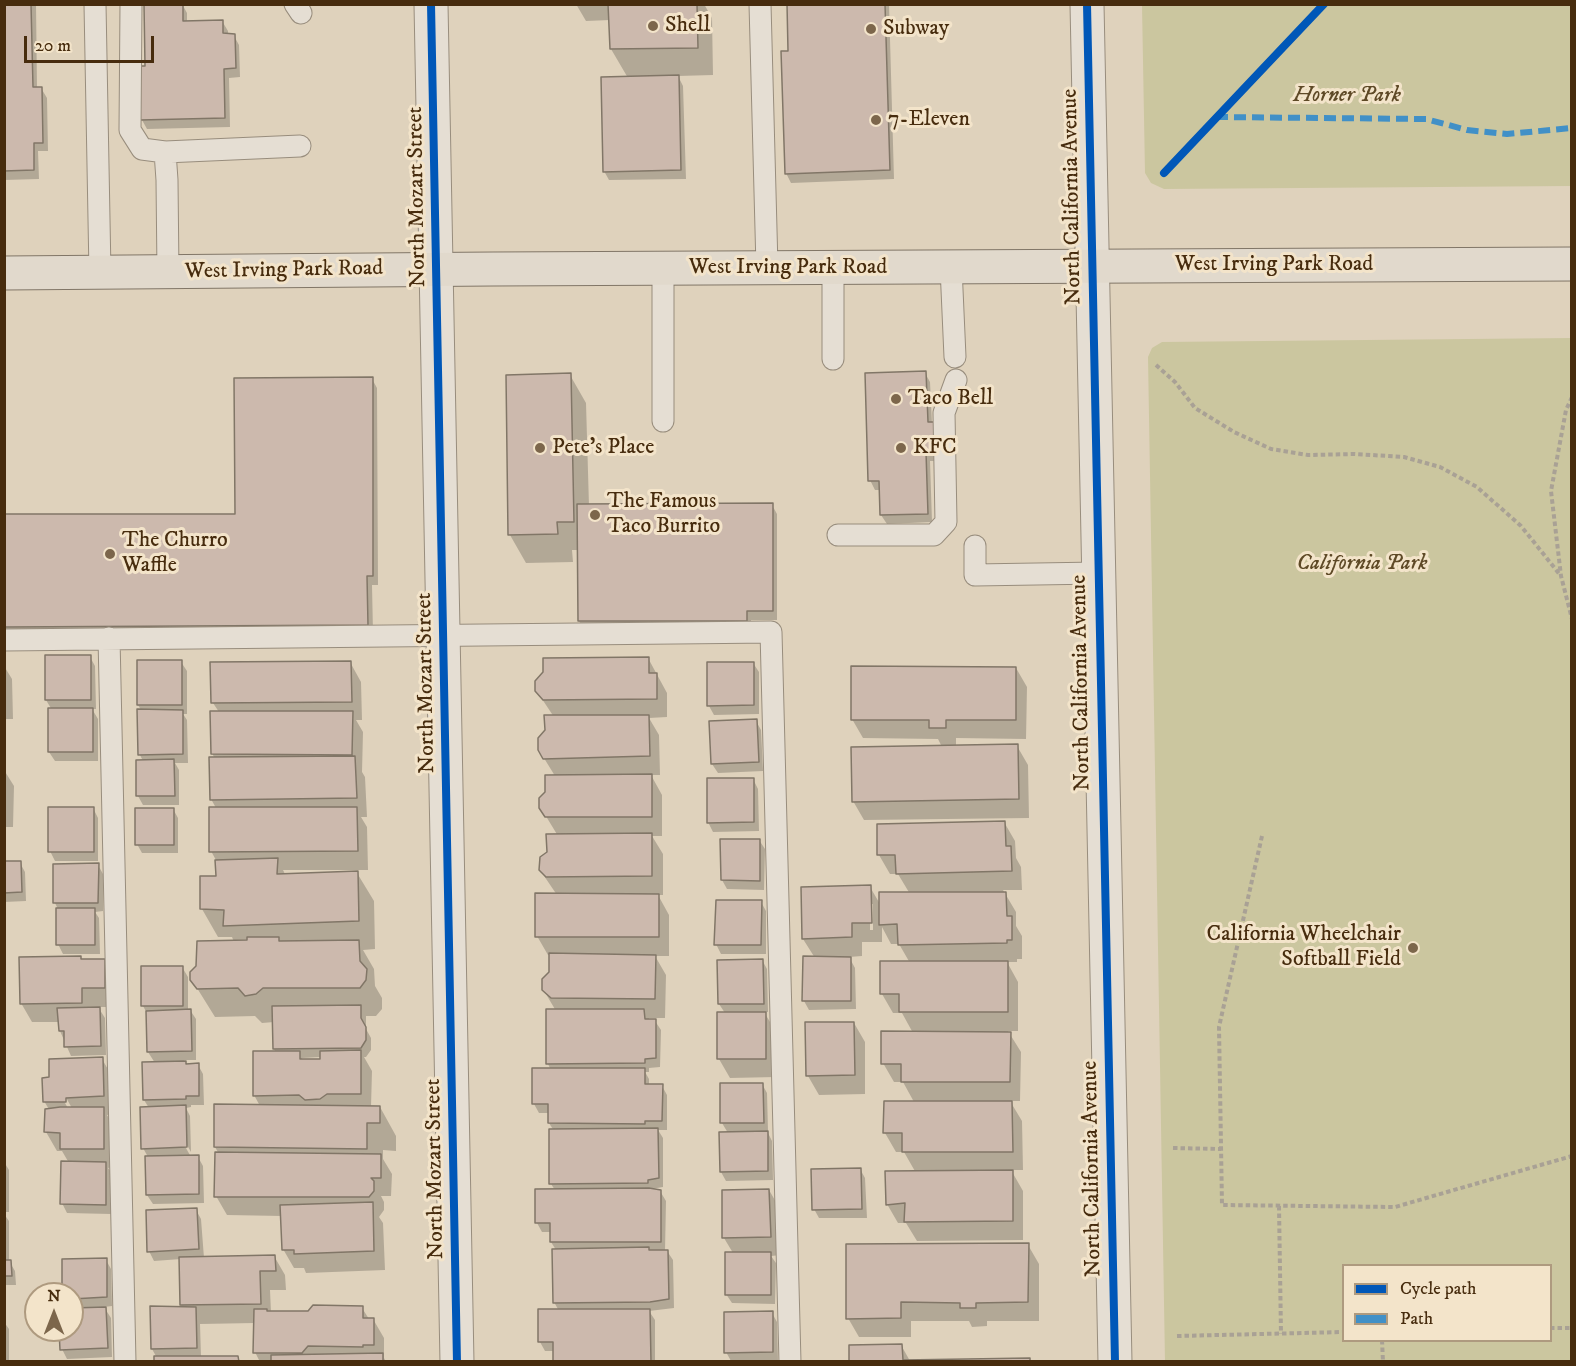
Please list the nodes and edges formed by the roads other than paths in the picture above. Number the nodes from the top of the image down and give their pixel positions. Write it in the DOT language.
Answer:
graph roads {
  1 [pos="95,4"];
  2 [pos="131,4"];
  3 [pos="431,4"];
  4 [pos="760,4"];
  5 [pos="1087,4"];
  6 [pos="300,146"];
  7 [pos="165,152"];
  8 [pos="1572,264"];
  9 [pos="767,267"];
  10 [pos="833,267"];
  11 [pos="951,267"];
  12 [pos="1092,267"];
  13 [pos="663,268"];
  14 [pos="437,270"];
  15 [pos="4,273"];
  16 [pos="100,273"];
  17 [pos="168,273"];
  18 [pos="955,357"];
  19 [pos="833,359"];
  20 [pos="956,380"];
  21 [pos="663,421"];
  22 [pos="838,535"];
  23 [pos="975,546"];
  24 [pos="1098,573"];
  25 [pos="444,635"];
  26 [pos="110,638"];
  27 [pos="4,640"];
  28 [pos="125,1362"];
  29 [pos="457,1362"];
  30 [pos="790,1362"];
  31 [pos="1116,1362"];
  1 -- 16 [label="lane"];
  2 -- 7 [label="lane"];
  3 -- 14 [label="street, North Mozart Street"];
  4 -- 9 [label="lane"];
  5 -- 12 [label="street, North California Avenue"];
  6 -- 7 [label="lane"];
  7 -- 17 [label="lane"];
  8 -- 12 [label="main road, West Irving Park Road"];
  9 -- 10 [label="main road, West Irving Park Road"];
  9 -- 13 [label="main road, West Irving Park Road"];
  10 -- 11 [label="main road, West Irving Park Road"];
  10 -- 19 [label="lane"];
  11 -- 12 [label="main road, West Irving Park Road"];
  11 -- 18 [label="lane"];
  12 -- 24 [label="street, North California Avenue"];
  13 -- 14 [label="main road, West Irving Park Road"];
  13 -- 21 [label="lane"];
  14 -- 17 [label="main road, West Irving Park Road"];
  14 -- 25 [label="street, North Mozart Street"];
  15 -- 16 [label="main road, West Irving Park Road"];
  16 -- 17 [label="main road, West Irving Park Road"];
  20 -- 22 [label="lane"];
  23 -- 24 [label="lane"];
  24 -- 31 [label="street, North California Avenue"];
  25 -- 26 [label="lane"];
  25 -- 29 [label="street, North Mozart Street"];
  25 -- 30 [label="lane"];
  26 -- 27 [label="lane"];
  26 -- 28 [label="lane"];
}
